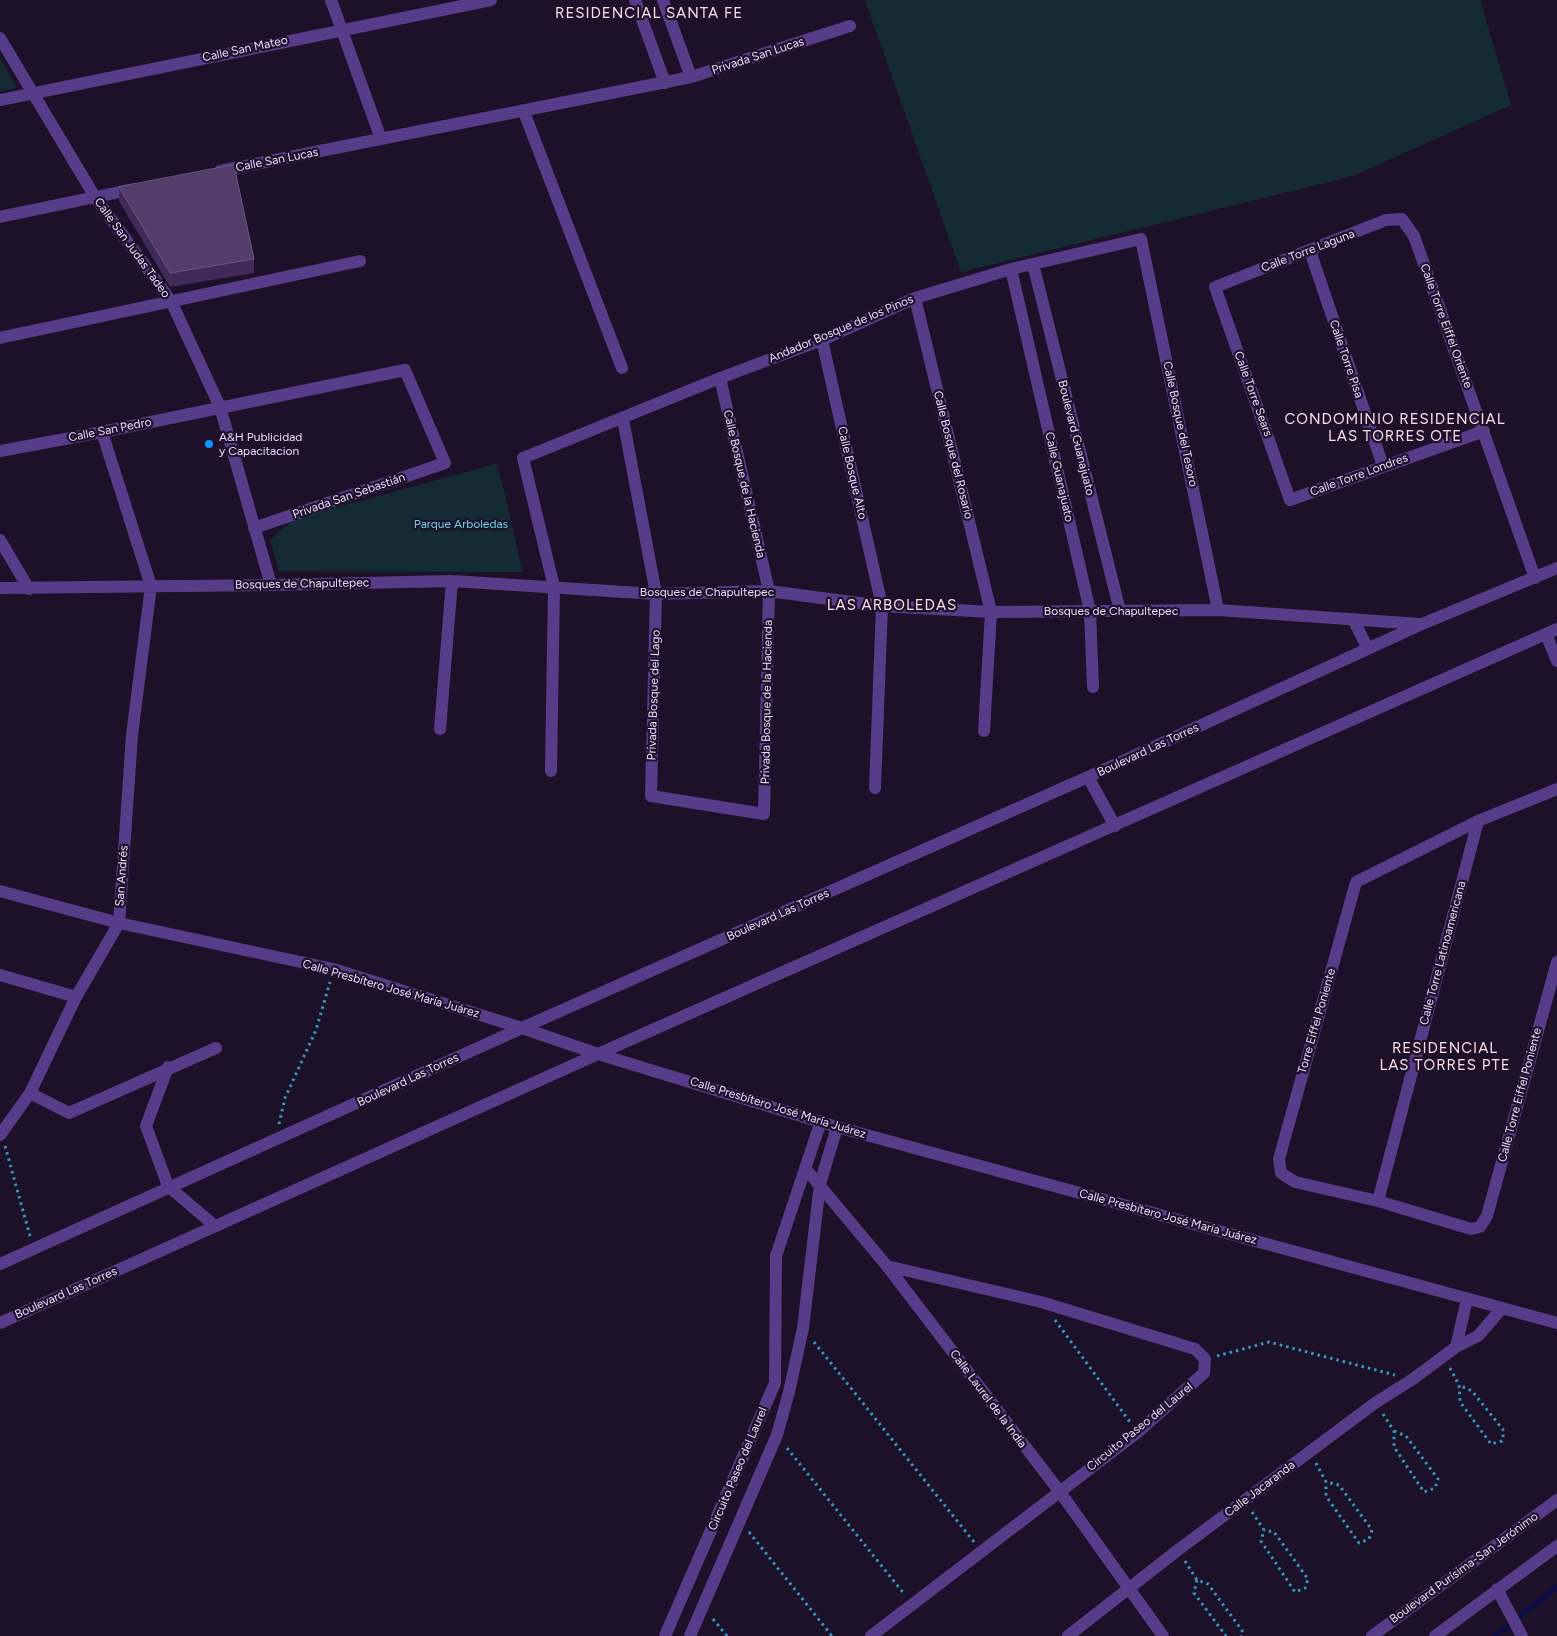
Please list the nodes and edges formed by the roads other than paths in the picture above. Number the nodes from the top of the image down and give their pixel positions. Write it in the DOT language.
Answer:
graph roads {
  1 [pos="331,0"];
  2 [pos="491,0"];
  3 [pos="635,0"];
  4 [pos="663,0"];
  5 [pos="850,26"];
  6 [pos="342,29"];
  7 [pos="0,38"];
  8 [pos="691,77"];
  9 [pos="665,83"];
  10 [pos="33,94"];
  11 [pos="0,100"];
  12 [pos="524,112"];
  13 [pos="381,139"];
  14 [pos="209,174"];
  15 [pos="143,187"];
  16 [pos="95,197"];
  17 [pos="0,217"];
  18 [pos="1402,219"];
  19 [pos="1141,238"];
  20 [pos="1310,251"];
  21 [pos="360,262"];
  22 [pos="1033,264"];
  23 [pos="1011,269"];
  24 [pos="1215,287"];
  25 [pos="914,298"];
  26 [pos="171,300"];
  27 [pos="0,338"];
  28 [pos="822,340"];
  29 [pos="622,368"];
  30 [pos="720,378"];
  31 [pos="220,407"];
  32 [pos="623,419"];
  33 [pos="1484,431"];
  34 [pos="102,432"];
  35 [pos="0,451"];
  36 [pos="445,463"];
  37 [pos="1383,466"];
  38 [pos="1290,500"];
  39 [pos="254,528"];
  40 [pos="0,540"];
  41 [pos="1557,568"];
  42 [pos="1535,578"];
  43 [pos="452,581"];
  44 [pos="151,586"];
  45 [pos="272,586"];
  46 [pos="554,587"];
  47 [pos="0,588"];
  48 [pos="29,589"];
  49 [pos="769,591"];
  50 [pos="656,594"];
  51 [pos="882,606"];
  52 [pos="1218,610"];
  53 [pos="1090,611"];
  54 [pos="1120,611"];
  55 [pos="991,612"];
  56 [pos="1353,619"];
  57 [pos="1422,624"];
  58 [pos="1551,632"];
  59 [pos="1368,649"];
  60 [pos="1557,661"];
  61 [pos="1093,687"];
  62 [pos="440,729"];
  63 [pos="984,731"];
  64 [pos="551,771"];
  65 [pos="1088,777"];
  66 [pos="875,788"];
  67 [pos="1557,789"];
  68 [pos="651,796"];
  69 [pos="1478,821"];
  70 [pos="1115,826"];
  71 [pos="0,891"];
  72 [pos="119,923"];
  73 [pos="1557,962"];
  74 [pos="0,975"];
  75 [pos="76,997"];
  76 [pos="522,1028"];
  77 [pos="216,1048"];
  78 [pos="598,1054"];
  79 [pos="168,1067"];
  80 [pos="30,1093"];
  81 [pos="821,1121"];
  82 [pos="837,1127"];
  83 [pos="0,1134"];
  84 [pos="805,1168"];
  85 [pos="820,1184"];
  86 [pos="168,1186"];
  87 [pos="1378,1201"];
  88 [pos="215,1226"];
  89 [pos="1480,1227"];
  90 [pos="0,1264"];
  91 [pos="887,1266"];
  92 [pos="1467,1299"];
  93 [pos="1502,1308"];
  94 [pos="0,1322"];
  95 [pos="1557,1323"];
  96 [pos="1456,1347"];
  97 [pos="775,1383"];
  98 [pos="789,1392"];
  99 [pos="1060,1492"];
  100 [pos="1557,1500"];
  101 [pos="708,1538"];
  102 [pos="729,1546"];
  103 [pos="1557,1546"];
  104 [pos="1497,1588"];
  105 [pos="1128,1589"];
  106 [pos="665,1636"];
  107 [pos="690,1636"];
  108 [pos="871,1636"];
  109 [pos="1068,1636"];
  110 [pos="1163,1636"];
  111 [pos="1372,1636"];
  112 [pos="1435,1636"];
  113 [pos="1522,1636"];
  1 -- 6 [label="street"];
  2 -- 6 [label="street, Calle San Mateo"];
  3 -- 9 [label="street"];
  4 -- 8 [label="street"];
  5 -- 8 [label="street, Privada San Lucas"];
  6 -- 10 [label="street, Calle San Mateo"];
  6 -- 13 [label="street"];
  7 -- 10 [label="street, Calle San Judas Tadeo"];
  8 -- 9 [label="street, Privada San Lucas"];
  9 -- 12 [label="street, Calle San Lucas"];
  10 -- 11 [label="street, Calle San Mateo"];
  10 -- 16 [label="street, Calle San Judas Tadeo"];
  12 -- 13 [label="street, Calle San Lucas"];
  12 -- 29 [label="street"];
  13 -- 14 [label="street, Calle San Lucas"];
  15 -- 16 [label="street"];
  16 -- 17 [label="street"];
  16 -- 26 [label="street, Calle San Judas Tadeo"];
  18 -- 20 [label="street, Calle Torre Laguna"];
  18 -- 33 [label="street, Calle Torre Eiffel Oriente"];
  19 -- 22 [label="street, Andador Bosque de los Pinos"];
  19 -- 52 [label="street, Calle Bosque del Tesoro"];
  20 -- 24 [label="street, Calle Torre Laguna"];
  20 -- 37 [label="street, Calle Torre Pisa"];
  21 -- 26 [label="street"];
  22 -- 23 [label="street, Andador Bosque de los Pinos"];
  22 -- 54 [label="street, Boulevard Guanajuato"];
  23 -- 25 [label="street, Andador Bosque de los Pinos"];
  23 -- 53 [label="street, Calle Guanajuato"];
  24 -- 38 [label="street, Calle Torre Sears"];
  25 -- 28 [label="street, Andador Bosque de los Pinos"];
  25 -- 55 [label="street, Calle Bosque del Rosario"];
  26 -- 27 [label="street"];
  26 -- 31 [label="street, Calle San Judas Tadeo"];
  28 -- 30 [label="street, Andador Bosque de los Pinos"];
  28 -- 51 [label="street, Calle Bosque Alto"];
  30 -- 32 [label="street, Andador Bosque de los Pinos"];
  30 -- 49 [label="street, Calle Bosque de la Hacienda"];
  31 -- 34 [label="street, Calle San Pedro"];
  31 -- 36 [label="street, Calle San Pedro"];
  31 -- 39 [label="street, Calle San Judas Tadeo"];
  32 -- 46 [label="street, Andador Bosque de los Pinos"];
  32 -- 50 [label="street, Privada Bosque del Lago"];
  33 -- 37 [label="street, Calle Torre Londres"];
  33 -- 42 [label="street, Calle Torre Eiffel Oriente"];
  34 -- 35 [label="street, Calle San Pedro"];
  34 -- 44 [label="street"];
  36 -- 39 [label="street, Privada San Sebastián"];
  37 -- 38 [label="street, Calle Torre Londres"];
  39 -- 45 [label="street, Calle San Judas Tadeo"];
  40 -- 48 [label="street"];
  41 -- 42 [label="street, Boulevard Las Torres"];
  42 -- 57 [label="street, Boulevard Las Torres"];
  43 -- 45 [label="street, Bosques de Chapultepec"];
  43 -- 46 [label="street, Bosques de Chapultepec"];
  43 -- 62 [label="street"];
  44 -- 45 [label="street, Bosques de Chapultepec"];
  44 -- 48 [label="street, Bosques de Chapultepec"];
  44 -- 72 [label="street, San Andrés"];
  46 -- 50 [label="street, Bosques de Chapultepec"];
  46 -- 64 [label="street"];
  47 -- 48 [label="street, Bosques de Chapultepec"];
  49 -- 50 [label="street, Bosques de Chapultepec"];
  49 -- 51 [label="street, Bosques de Chapultepec"];
  49 -- 68 [label="street, Privada Bosque de la Hacienda"];
  50 -- 68 [label="street, Privada Bosque del Lago"];
  51 -- 55 [label="street, Bosques de Chapultepec"];
  51 -- 66 [label="street, Calle Bosque Alto"];
  52 -- 54 [label="street, Bosques de Chapultepec"];
  52 -- 56 [label="street, Bosques de Chapultepec"];
  53 -- 54 [label="street, Bosques de Chapultepec"];
  53 -- 55 [label="street, Bosques de Chapultepec"];
  53 -- 61 [label="street, Calle Guanajuato"];
  55 -- 63 [label="street, Calle Bosque del Rosario"];
  56 -- 57 [label="street, Bosques de Chapultepec"];
  56 -- 59 [label="street"];
  57 -- 59 [label="street, Boulevard Las Torres"];
  58 -- 60 [label="street"];
  58 -- 70 [label="street, Boulevard Las Torres"];
  59 -- 65 [label="street, Boulevard Las Torres"];
  65 -- 70 [label="street"];
  65 -- 76 [label="street, Boulevard Las Torres"];
  67 -- 69 [label="street, Torre Eiffel Poniente"];
  69 -- 87 [label="street, Calle Torre Latinoamericana"];
  69 -- 87 [label="street, Torre Eiffel Poniente"];
  70 -- 78 [label="street, Boulevard Las Torres"];
  71 -- 72 [label="street, Calle Presbítero José María Juárez"];
  72 -- 75 [label="street, San Andrés"];
  72 -- 76 [label="street, Calle Presbítero José María Juárez"];
  73 -- 89 [label="street, Calle Torre Eiffel Poniente"];
  74 -- 75 [label="street"];
  75 -- 80 [label="street, San Andrés"];
  76 -- 78 [label="street, Calle Presbítero José María Juárez"];
  76 -- 86 [label="street, Boulevard Las Torres"];
  77 -- 79 [label="street"];
  78 -- 81 [label="street, Calle Presbítero José María Juárez"];
  78 -- 88 [label="street, Boulevard Las Torres"];
  79 -- 80 [label="street"];
  79 -- 86 [label="street"];
  80 -- 83 [label="street, San Andrés"];
  81 -- 82 [label="street, Calle Presbítero José María Juárez"];
  81 -- 84 [label="street, Circuito Paseo del Laurel"];
  82 -- 85 [label="street, Circuito Paseo del Laurel"];
  82 -- 92 [label="street, Calle Presbítero José María Juárez"];
  84 -- 85 [label="street, Calle Laurel de la India"];
  84 -- 97 [label="street, Circuito Paseo del Laurel"];
  85 -- 91 [label="street, Calle Laurel de la India"];
  85 -- 98 [label="street, Circuito Paseo del Laurel"];
  86 -- 88 [label="street"];
  86 -- 90 [label="street, Boulevard Las Torres"];
  87 -- 89 [label="street, Torre Eiffel Poniente"];
  88 -- 94 [label="street, Boulevard Las Torres"];
  91 -- 99 [label="street, Calle Laurel de la India"];
  91 -- 99 [label="street, Circuito Paseo del Laurel"];
  92 -- 93 [label="street, Calle Presbítero José María Juárez"];
  92 -- 96 [label="street"];
  93 -- 95 [label="street, Calle Presbítero José María Juárez"];
  93 -- 96 [label="street, Calle Jacaranda"];
  96 -- 105 [label="street, Calle Jacaranda"];
  97 -- 98 [label="street"];
  97 -- 101 [label="street, Circuito Paseo del Laurel"];
  98 -- 102 [label="street, Circuito Paseo del Laurel"];
  99 -- 105 [label="street, Calle Laurel de la India"];
  99 -- 108 [label="street, Circuito Paseo del Laurel"];
  100 -- 111 [label="street, Boulevard Purísima-San Jerónimo"];
  101 -- 102 [label="street"];
  101 -- 106 [label="street, Circuito Paseo del Laurel"];
  102 -- 107 [label="street, Circuito Paseo del Laurel"];
  103 -- 104 [label="street"];
  104 -- 112 [label="street"];
  104 -- 113 [label="street"];
  105 -- 109 [label="street, Calle Jacaranda"];
  105 -- 110 [label="street, Calle Laurel de la India"];
}
